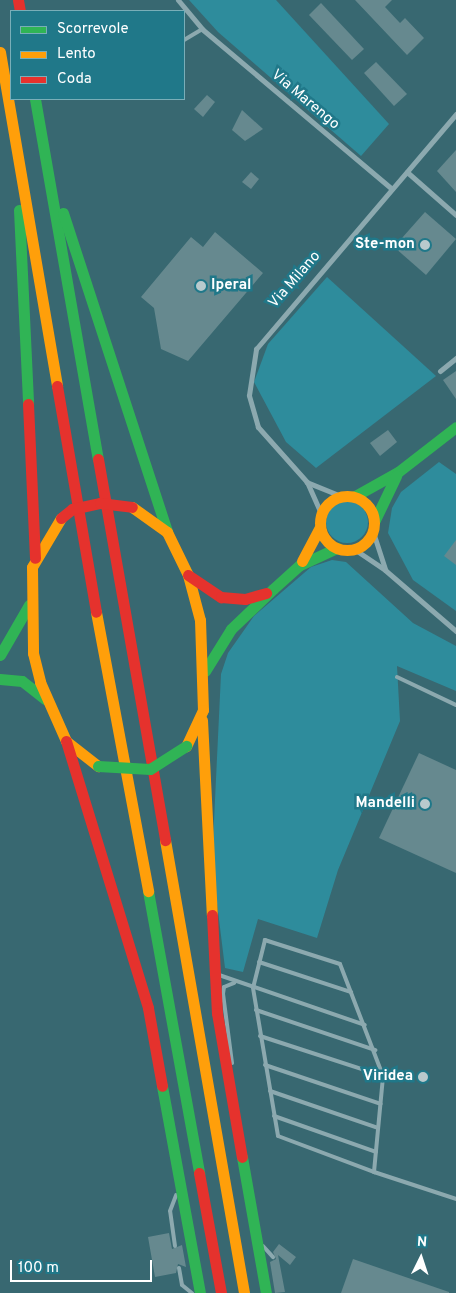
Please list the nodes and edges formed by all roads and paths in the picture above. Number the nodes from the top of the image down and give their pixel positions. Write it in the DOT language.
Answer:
graph roads {
  1 [pos="178,0"];
  2 [pos="202,29"];
  3 [pos="185,39"];
  4 [pos="0,52"];
  5 [pos="35,100"];
  6 [pos="456,114"];
  7 [pos="18,159"];
  8 [pos="46,159"];
  9 [pos="407,172"];
  10 [pos="392,189"];
  11 [pos="456,215"];
  12 [pos="456,358"];
  13 [pos="440,371"];
  14 [pos="456,428"];
  15 [pos="398,472"];
  16 [pos="307,482"];
  17 [pos="341,496"];
  18 [pos="355,496"];
  19 [pos="321,514"];
  20 [pos="374,526"];
  21 [pos="320,527"];
  22 [pos="167,532"];
  23 [pos="337,548"];
  24 [pos="354,549"];
  25 [pos="35,558"];
  26 [pos="300,565"];
  27 [pos="386,570"];
  28 [pos="188,575"];
  29 [pos="273,589"];
  30 [pos="29,604"];
  31 [pos="456,631"];
  32 [pos="0,655"];
  33 [pos="205,671"];
  34 [pos="397,677"];
  35 [pos="0,679"];
  36 [pos="48,702"];
  37 [pos="456,705"];
  38 [pos="202,720"];
  39 [pos="66,741"];
  40 [pos="259,962"];
  41 [pos="212,966"];
  42 [pos="234,983"];
  43 [pos="253,988"];
  44 [pos="351,992"];
  45 [pos="256,1010"];
  46 [pos="365,1025"];
  47 [pos="260,1036"];
  48 [pos="375,1050"];
  49 [pos="266,1065"];
  50 [pos="383,1076"];
  51 [pos="228,1078"];
  52 [pos="270,1091"];
  53 [pos="381,1104"];
  54 [pos="274,1116"];
  55 [pos="378,1128"];
  56 [pos="376,1152"];
  57 [pos="374,1172"];
  58 [pos="181,1183"];
  59 [pos="456,1199"];
  60 [pos="257,1240"];
  61 [pos="176,1246"];
  62 [pos="273,1257"];
  63 [pos="179,1268"];
  64 [pos="192,1293"];
  65 [pos="200,1293"];
  66 [pos="221,1293"];
  67 [pos="244,1293"];
  68 [pos="266,1293"];
  1 -- 2 [label="street, Via Marengo"];
  2 -- 3 [label="lane"];
  2 -- 10 [label="street, Via Marengo"];
  4 -- 7 [label="main road"];
  5 -- 8 [label="main road"];
  6 -- 9 [label="street, Via Milano"];
  7 -- 25 [label="main road"];
  7 -- 66 [label="main road"];
  8 -- 22 [label="main road"];
  8 -- 67 [label="main road"];
  9 -- 10 [label="street, Via Milano"];
  9 -- 11 [label="street"];
  10 -- 16 [label="street, Via Milano"];
  12 -- 13 [label="street"];
  14 -- 15 [label="main road"];
  15 -- 18 [label="main road"];
  15 -- 20 [label="main road"];
  16 -- 17 [label="street, Via Milano"];
  16 -- 19 [label="street, Via Milano"];
  17 -- 18 [label="main road"];
  17 -- 19 [label="main road"];
  18 -- 20 [label="main road"];
  19 -- 21 [label="main road"];
  20 -- 24 [label="main road"];
  20 -- 27 [label="street"];
  21 -- 23 [label="main road"];
  21 -- 26 [label="main road"];
  22 -- 25 [label="main road, bridge"];
  22 -- 28 [label="main road"];
  23 -- 24 [label="main road"];
  23 -- 26 [label="main road"];
  24 -- 27 [label="street"];
  25 -- 30 [label="main road"];
  26 -- 29 [label="main road"];
  27 -- 31 [label="street"];
  28 -- 29 [label="main road"];
  28 -- 33 [label="main road"];
  29 -- 33 [label="main road"];
  30 -- 32 [label="main road"];
  30 -- 36 [label="main road"];
  33 -- 38 [label="main road"];
  34 -- 37 [label="lane"];
  35 -- 36 [label="main road"];
  36 -- 39 [label="main road"];
  38 -- 39 [label="main road, bridge"];
  38 -- 41 [label="main road"];
  39 -- 58 [label="main road"];
  40 -- 43 [label="lane"];
  40 -- 44 [label="lane"];
  40 -- 44 [label="lane"];
  41 -- 42 [label="lane"];
  41 -- 51 [label="main road"];
  42 -- 43 [label="lane"];
  42 -- 51 [label="lane"];
  43 -- 45 [label="lane"];
  43 -- 46 [label="lane"];
  44 -- 46 [label="lane"];
  45 -- 47 [label="lane"];
  45 -- 48 [label="lane"];
  46 -- 48 [label="lane"];
  47 -- 49 [label="lane"];
  47 -- 50 [label="lane"];
  48 -- 50 [label="lane"];
  49 -- 52 [label="lane"];
  49 -- 53 [label="lane"];
  50 -- 53 [label="lane"];
  51 -- 60 [label="main road"];
  52 -- 54 [label="lane"];
  52 -- 55 [label="lane"];
  53 -- 55 [label="lane"];
  54 -- 56 [label="lane"];
  54 -- 57 [label="lane"];
  55 -- 56 [label="lane"];
  56 -- 57 [label="lane"];
  57 -- 59 [label="lane"];
  58 -- 61 [label="lane"];
  58 -- 65 [label="main road"];
  60 -- 62 [label="lane"];
  60 -- 68 [label="main road"];
  63 -- 64 [label="lane"];
}
